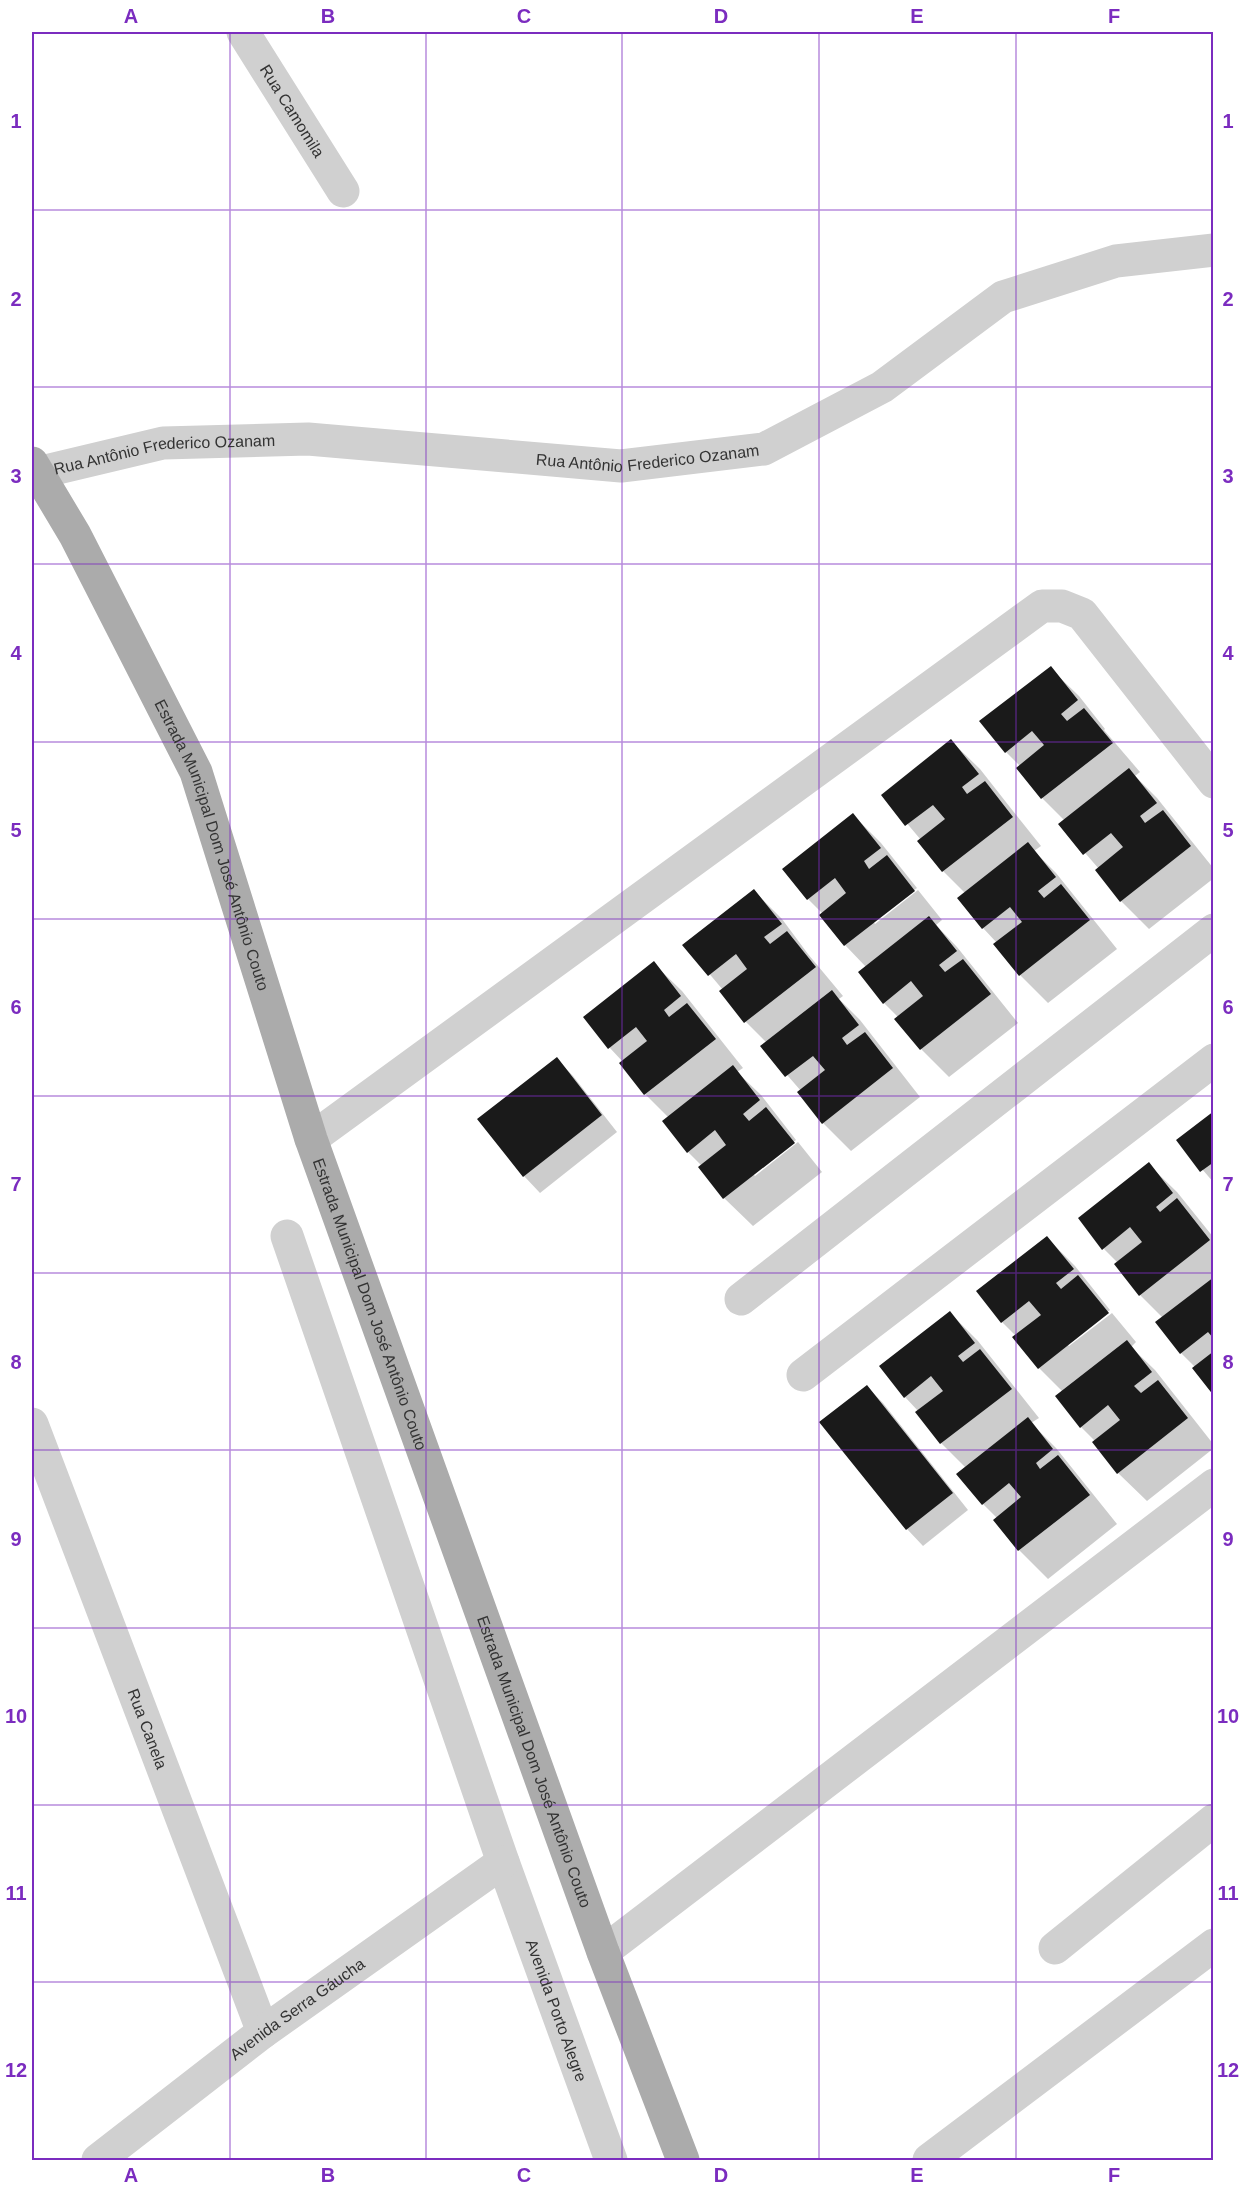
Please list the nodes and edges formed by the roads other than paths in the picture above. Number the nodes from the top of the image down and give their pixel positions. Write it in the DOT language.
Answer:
graph roads {
  1 [pos="243,32"];
  2 [pos="343,191"];
  3 [pos="1213,251"];
  4 [pos="33,471"];
  5 [pos="1214,782"];
  6 [pos="1214,930"];
  7 [pos="1214,1060"];
  8 [pos="311,1139"];
  9 [pos="287,1236"];
  10 [pos="741,1299"];
  11 [pos="803,1375"];
  12 [pos="32,1424"];
  13 [pos="1214,1485"];
  14 [pos="1214,1820"];
  15 [pos="502,1862"];
  16 [pos="1214,1945"];
  17 [pos="1055,1948"];
  18 [pos="603,1952"];
  19 [pos="263,2032"];
  20 [pos="604,2157"];
  21 [pos="98,2160"];
  22 [pos="683,2160"];
  23 [pos="929,2160"];
  1 -- 2 [label="street, Rua Camomila"];
  3 -- 4 [label="street, Rua Antônio Frederico Ozanam"];
  4 -- 8 [label="main road, Estrada Municipal Dom José Antônio Couto"];
  5 -- 8 [label="street"];
  6 -- 10 [label="street"];
  7 -- 11 [label="street"];
  8 -- 18 [label="main road, Estrada Municipal Dom José Antônio Couto"];
  9 -- 15 [label="street, Avenida Porto Alegre"];
  12 -- 19 [label="street, Rua Canela"];
  13 -- 18 [label="street"];
  14 -- 17 [label="street"];
  15 -- 19 [label="street, Avenida Serra Gáucha"];
  15 -- 20 [label="street, Avenida Porto Alegre"];
  16 -- 23 [label="street"];
  18 -- 22 [label="main road, Estrada Municipal Dom José Antônio Couto"];
  19 -- 21 [label="street, Avenida Serra Gáucha"];
}
